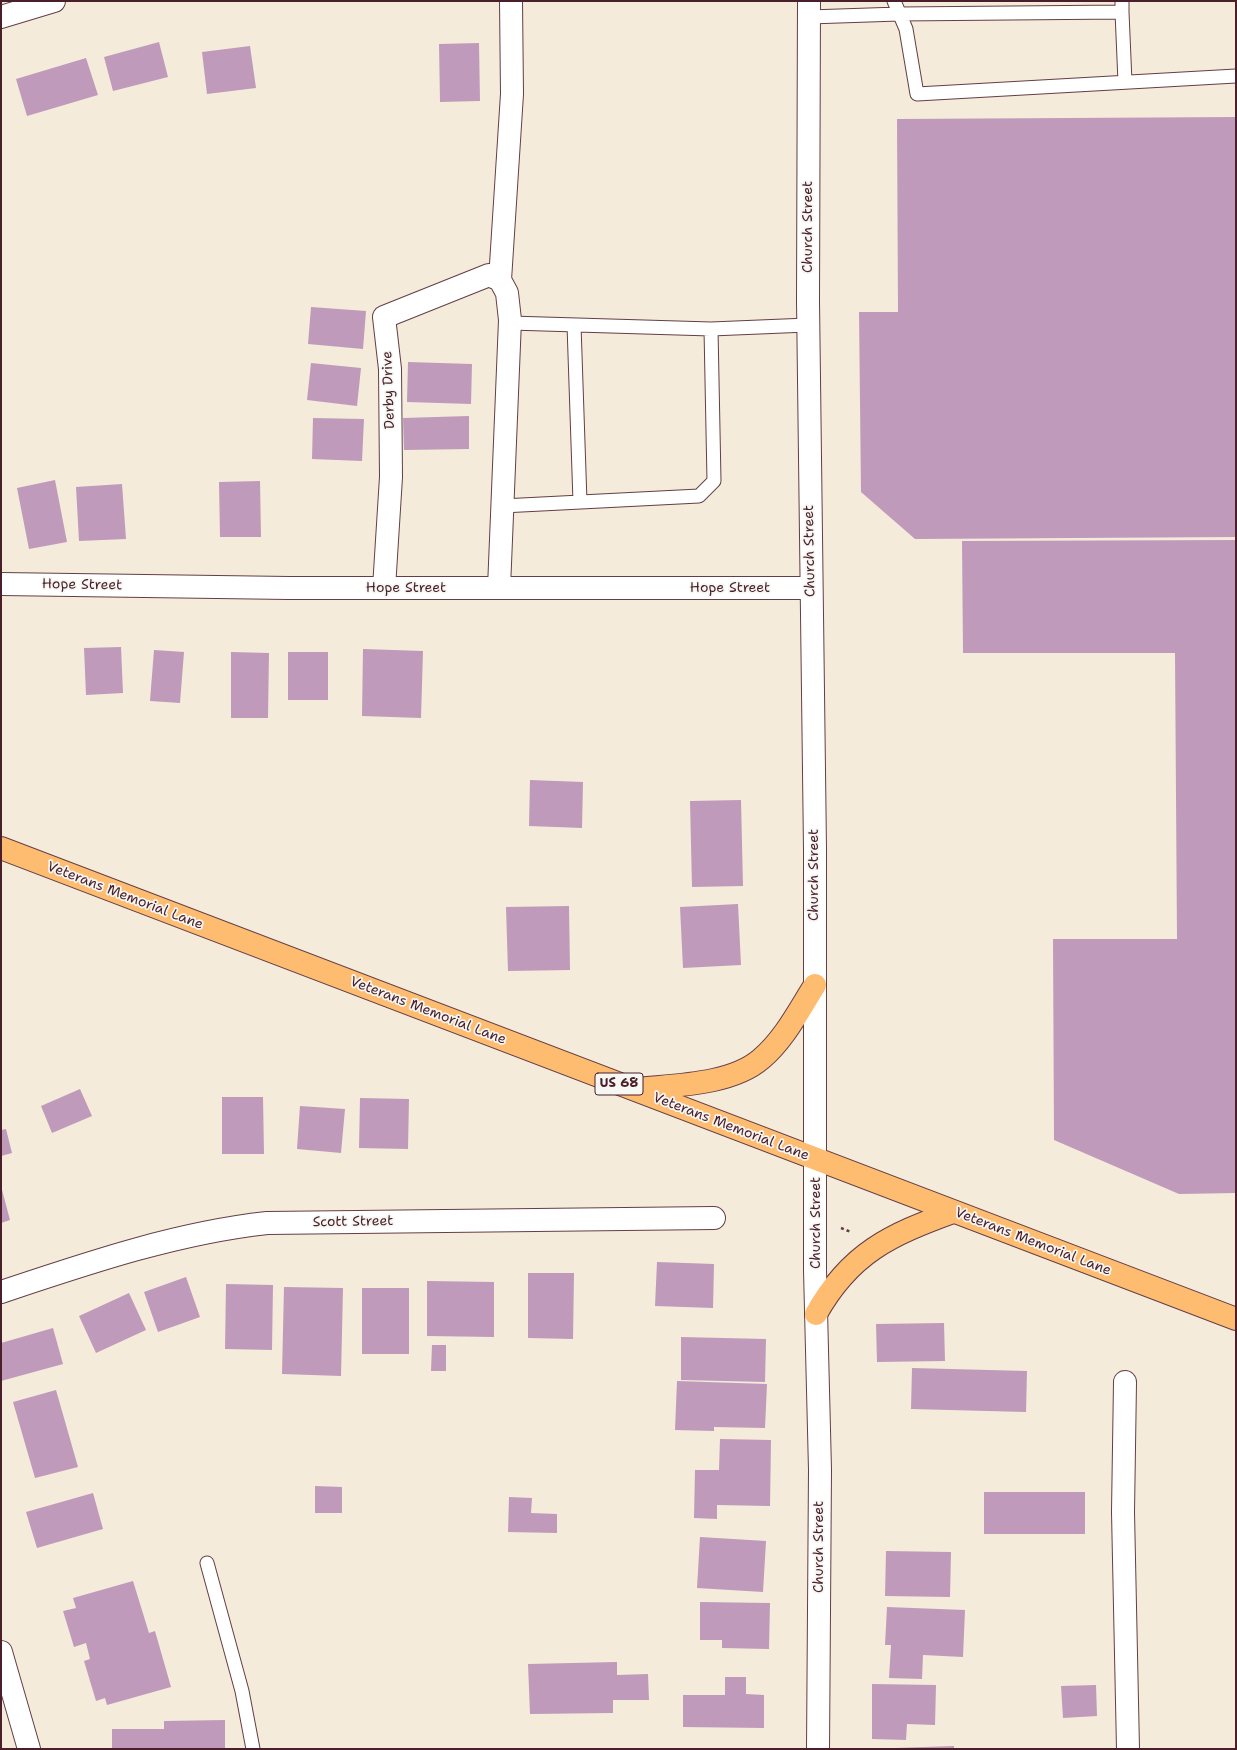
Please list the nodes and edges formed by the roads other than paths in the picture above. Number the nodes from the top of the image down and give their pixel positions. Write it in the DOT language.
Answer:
graph roads {
  1 [pos="54,1"];
  2 [pos="511,1"];
  3 [pos="894,1"];
  4 [pos="1122,7"];
  5 [pos="809,9"];
  6 [pos="898,14"];
  7 [pos="1,17"];
  8 [pos="1236,76"];
  9 [pos="1125,82"];
  10 [pos="500,280"];
  11 [pos="510,323"];
  12 [pos="574,325"];
  13 [pos="808,325"];
  14 [pos="711,329"];
  15 [pos="580,502"];
  16 [pos="502,506"];
  17 [pos="1,584"];
  18 [pos="384,588"];
  19 [pos="499,588"];
  20 [pos="811,588"];
  21 [pos="1,848"];
  22 [pos="815,985"];
  23 [pos="633,1089"];
  24 [pos="816,1160"];
  25 [pos="953,1212"];
  26 [pos="714,1218"];
  27 [pos="1,1292"];
  28 [pos="816,1314"];
  29 [pos="1236,1320"];
  30 [pos="1125,1382"];
  31 [pos="207,1563"];
  32 [pos="1,1652"];
  33 [pos="29,1749"];
  34 [pos="253,1749"];
  35 [pos="818,1749"];
  36 [pos="1128,1749"];
  1 -- 7 [label="street"];
  2 -- 10 [label="street"];
  3 -- 6 [label="lane"];
  4 -- 6 [label="lane"];
  4 -- 9 [label="lane"];
  5 -- 6 [label="lane"];
  5 -- 13 [label="street, Church Street"];
  6 -- 9 [label="lane"];
  8 -- 9 [label="lane"];
  10 -- 11 [label="street"];
  10 -- 18 [label="street, Derby Drive"];
  11 -- 12 [label="lane"];
  11 -- 16 [label="street"];
  12 -- 14 [label="lane"];
  12 -- 15 [label="lane"];
  13 -- 14 [label="lane"];
  13 -- 20 [label="street, Church Street"];
  14 -- 15 [label="lane"];
  15 -- 16 [label="lane"];
  16 -- 19 [label="street"];
  17 -- 18 [label="street, Hope Street"];
  18 -- 19 [label="street, Hope Street"];
  19 -- 20 [label="street, Hope Street"];
  20 -- 22 [label="street, Church Street"];
  21 -- 23 [label="main road, Veterans Memorial Lane / US 68"];
  22 -- 23 [label="main road"];
  22 -- 24 [label="street, Church Street"];
  23 -- 24 [label="main road, Veterans Memorial Lane / US 68"];
  24 -- 25 [label="main road, Veterans Memorial Lane / US 68"];
  24 -- 28 [label="street, Church Street"];
  25 -- 28 [label="main road"];
  25 -- 29 [label="main road, Veterans Memorial Lane / US 68"];
  26 -- 27 [label="street, Scott Street"];
  28 -- 35 [label="street, Church Street"];
  30 -- 36 [label="street"];
  31 -- 34 [label="lane"];
  32 -- 33 [label="street"];
}
